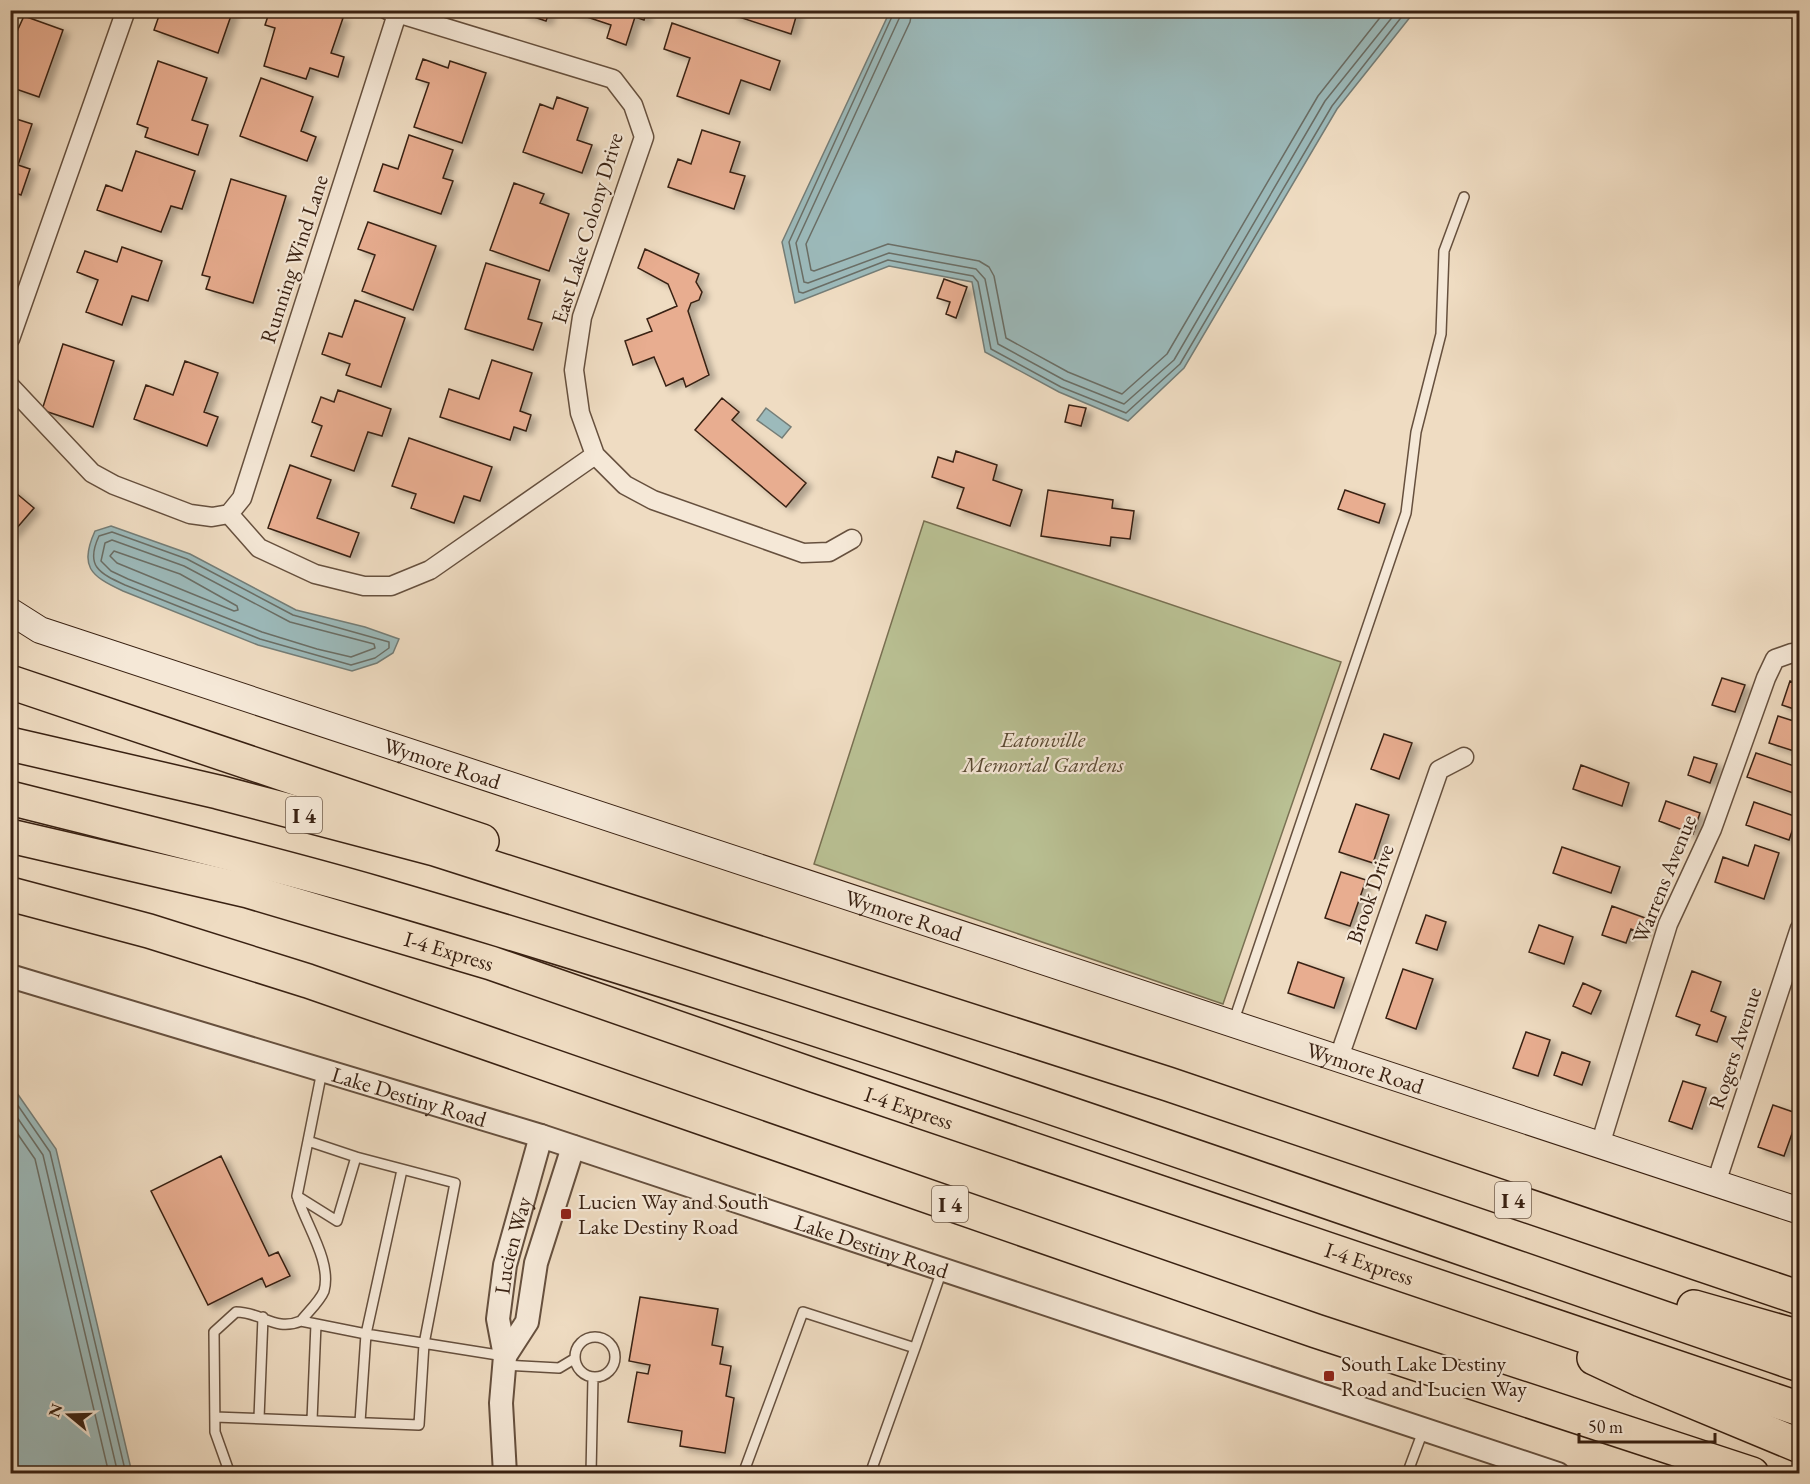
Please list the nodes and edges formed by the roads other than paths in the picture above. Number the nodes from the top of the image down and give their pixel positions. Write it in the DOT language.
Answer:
graph roads {
  1 [pos="126,10"];
  2 [pos="392,12"];
  3 [pos="1464,197"];
  4 [pos="10,339"];
  5 [pos="10,386"];
  6 [pos="595,455"];
  7 [pos="229,514"];
  8 [pos="852,539"];
  9 [pos="10,611"];
  10 [pos="1800,654"];
  11 [pos="10,682"];
  12 [pos="10,687"];
  13 [pos="54,696"];
  14 [pos="10,744"];
  15 [pos="1464,758"];
  16 [pos="10,798"];
  17 [pos="10,836"];
  18 [pos="10,894"];
  19 [pos="595,900"];
  20 [pos="10,905"];
  21 [pos="1800,928"];
  22 [pos="148,931"];
  23 [pos="10,976"];
  24 [pos="1233,1025"];
  25 [pos="1338,1060"];
  26 [pos="322,1071"];
  27 [pos="541,1136"];
  28 [pos="308,1141"];
  29 [pos="1600,1145"];
  30 [pos="573,1147"];
  31 [pos="356,1157"];
  32 [pos="402,1170"];
  33 [pos="1716,1183"];
  34 [pos="297,1196"];
  35 [pos="1800,1211"];
  36 [pos="1424,1236"];
  37 [pos="943,1268"];
  38 [pos="1460,1293"];
  39 [pos="1800,1298"];
  40 [pos="263,1317"];
  41 [pos="301,1321"];
  42 [pos="316,1324"];
  43 [pos="366,1334"];
  44 [pos="1800,1336"];
  45 [pos="424,1344"];
  46 [pos="915,1348"];
  47 [pos="574,1359"];
  48 [pos="505,1360"];
  49 [pos="1800,1365"];
  50 [pos="593,1377"];
  51 [pos="1800,1409"];
  52 [pos="215,1417"];
  53 [pos="259,1418"];
  54 [pos="312,1420"];
  55 [pos="360,1422"];
  56 [pos="1424,1429"];
  57 [pos="1800,1446"];
  58 [pos="230,1473"];
  59 [pos="252,1473"];
  60 [pos="505,1473"];
  61 [pos="591,1473"];
  62 [pos="743,1473"];
  63 [pos="870,1473"];
  64 [pos="1407,1473"];
  65 [pos="1558,1473"];
  66 [pos="1752,1473"];
  1 -- 4 [label="street"];
  2 -- 6 [label="street, East Lake Colony Drive"];
  2 -- 7 [label="street, Running Wind Lane"];
  3 -- 24 [label="lane"];
  5 -- 7 [label="street"];
  6 -- 7 [label="street"];
  6 -- 8 [label="street, East Lake Colony Drive"];
  9 -- 24 [label="main road, Wymore Road"];
  10 -- 29 [label="street, Warrens Avenue"];
  11 -- 13 [label="highway"];
  12 -- 13 [label="highway"];
  13 -- 19 [label="highway"];
  14 -- 19 [label="highway, I 4"];
  15 -- 25 [label="street, Brook Drive"];
  16 -- 36 [label="highway, I-4 Express"];
  17 -- 38 [label="highway, I-4 Express"];
  18 -- 22 [label="highway, I 4"];
  19 -- 39 [label="highway, I 4"];
  20 -- 22 [label="highway"];
  21 -- 33 [label="street, Rogers Avenue"];
  22 -- 66 [label="highway, I 4"];
  23 -- 26 [label="street, Lake Destiny Road"];
  24 -- 25 [label="main road, Wymore Road"];
  25 -- 29 [label="main road, Wymore Road"];
  26 -- 27 [label="street, Lake Destiny Road"];
  26 -- 28 [label="lane"];
  27 -- 30 [label="street, Lake Destiny Road"];
  27 -- 48 [label="street, Lucien Way"];
  28 -- 31 [label="lane"];
  28 -- 34 [label="lane"];
  29 -- 33 [label="main road, Wymore Road"];
  30 -- 37 [label="street, Lake Destiny Road"];
  30 -- 48 [label="street, Lucien Way"];
  31 -- 32 [label="lane"];
  31 -- 34 [label="lane"];
  32 -- 43 [label="lane"];
  32 -- 45 [label="lane"];
  33 -- 35 [label="main road, Wymore Road"];
  34 -- 41 [label="lane"];
  36 -- 44 [label="highway"];
  36 -- 49 [label="highway, I-4 Express"];
  37 -- 46 [label="lane"];
  37 -- 56 [label="street, Lake Destiny Road"];
  38 -- 51 [label="highway, I-4 Express"];
  38 -- 57 [label="highway"];
  40 -- 41 [label="lane"];
  40 -- 52 [label="lane"];
  40 -- 53 [label="lane"];
  41 -- 42 [label="lane"];
  42 -- 43 [label="lane"];
  42 -- 54 [label="lane"];
  43 -- 45 [label="lane"];
  43 -- 55 [label="lane"];
  45 -- 48 [label="lane"];
  45 -- 55 [label="lane"];
  46 -- 62 [label="lane"];
  46 -- 63 [label="lane"];
  47 -- 48 [label="lane"];
  47 -- 50 [label="lane"];
  47 -- 50 [label="lane"];
  48 -- 60 [label="street, Lucien Way"];
  50 -- 61 [label="lane"];
  52 -- 53 [label="lane"];
  52 -- 58 [label="lane"];
  53 -- 54 [label="lane"];
  54 -- 55 [label="lane"];
  56 -- 64 [label="lane"];
  56 -- 65 [label="street, Lake Destiny Road"];
  58 -- 59 [label="lane"];
}
